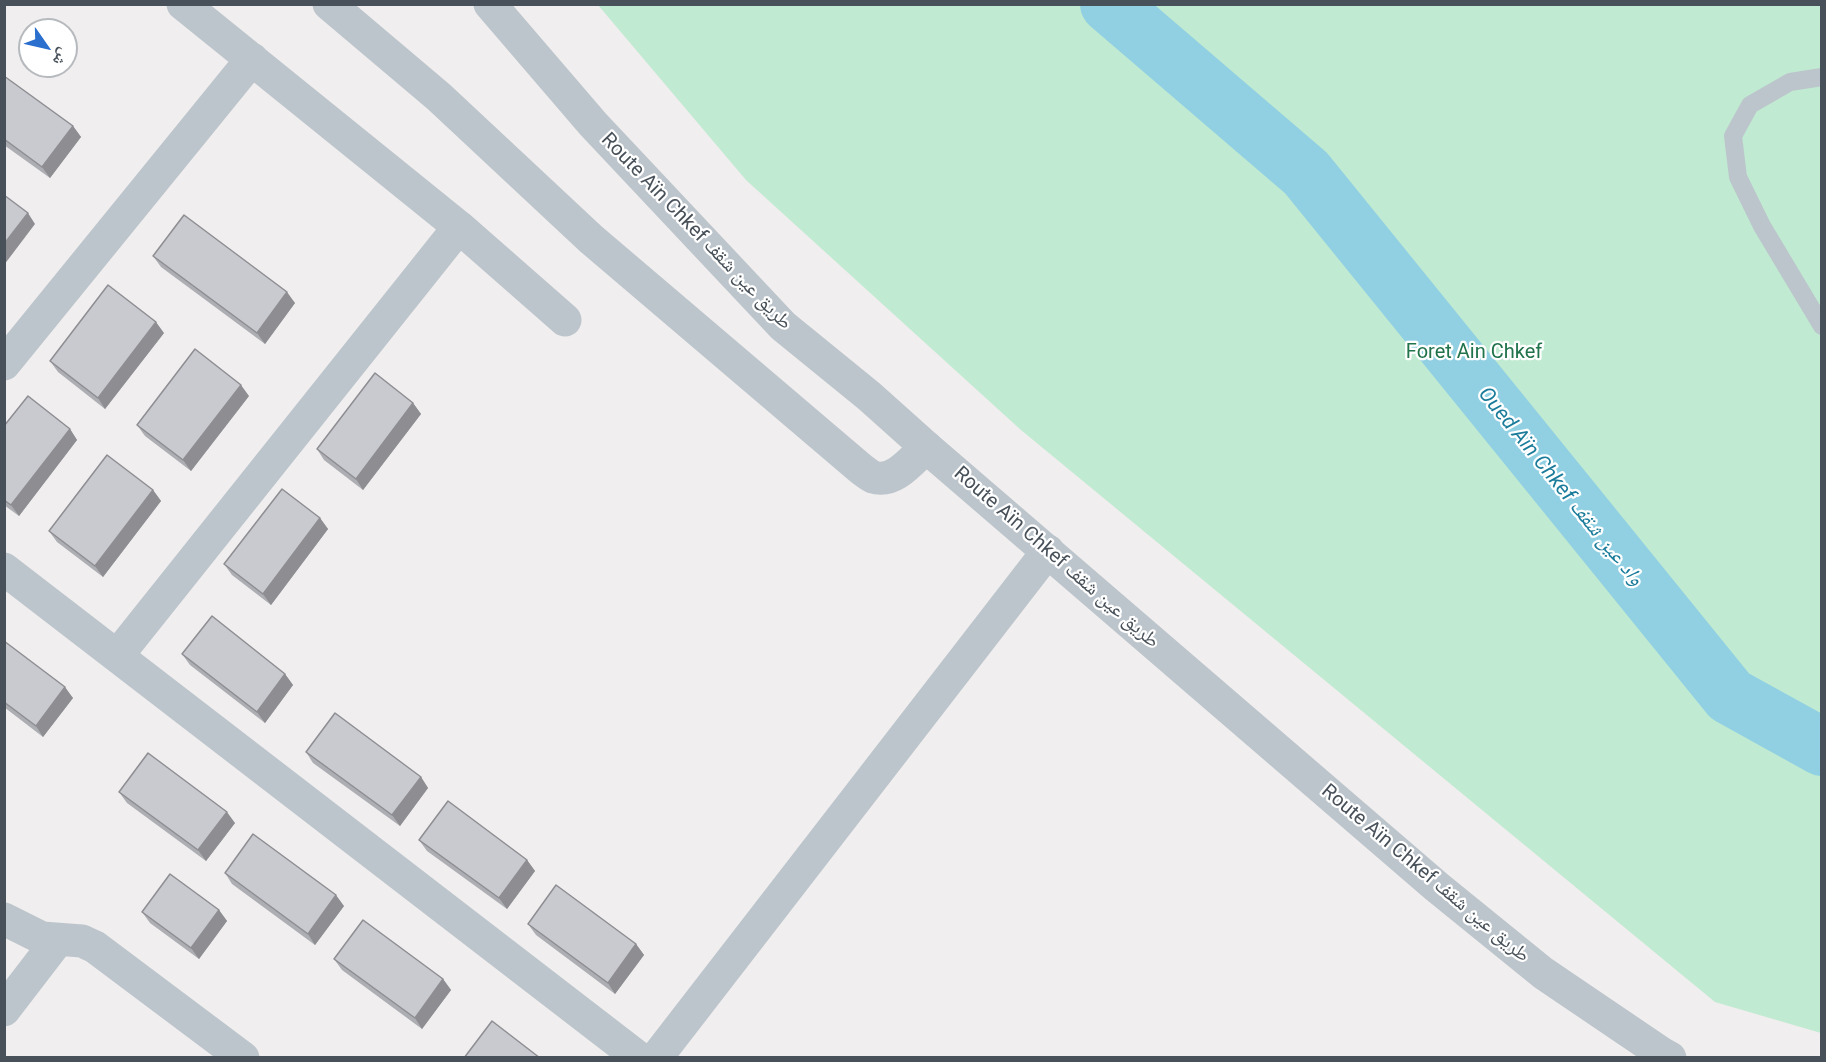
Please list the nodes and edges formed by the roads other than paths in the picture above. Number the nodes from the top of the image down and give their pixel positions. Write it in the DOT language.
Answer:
graph roads {
  1 [pos="183,4"];
  2 [pos="329,4"];
  3 [pos="490,4"];
  4 [pos="252,59"];
  5 [pos="1821,77"];
  6 [pos="459,227"];
  7 [pos="565,320"];
  8 [pos="1821,326"];
  9 [pos="4,364"];
  10 [pos="926,447"];
  11 [pos="1048,551"];
  12 [pos="4,569"];
  13 [pos="117,656"];
  14 [pos="4,918"];
  15 [pos="57,941"];
  16 [pos="4,1010"];
  17 [pos="243,1058"];
  18 [pos="639,1058"];
  19 [pos="656,1058"];
  20 [pos="1670,1058"];
  1 -- 4 [label="street"];
  2 -- 10 [label="street"];
  3 -- 10 [label="street, Route Aïn Chkef طريق عين شقف"];
  4 -- 6 [label="street"];
  4 -- 9 [label="street"];
  5 -- 8 [label="lane"];
  6 -- 7 [label="street"];
  6 -- 13 [label="street"];
  10 -- 11 [label="street, Route Aïn Chkef طريق عين شقف"];
  11 -- 19 [label="street"];
  11 -- 20 [label="street, Route Aïn Chkef طريق عين شقف"];
  12 -- 13 [label="street"];
  13 -- 18 [label="street"];
  14 -- 15 [label="street"];
  15 -- 16 [label="street"];
  15 -- 17 [label="street"];
}
